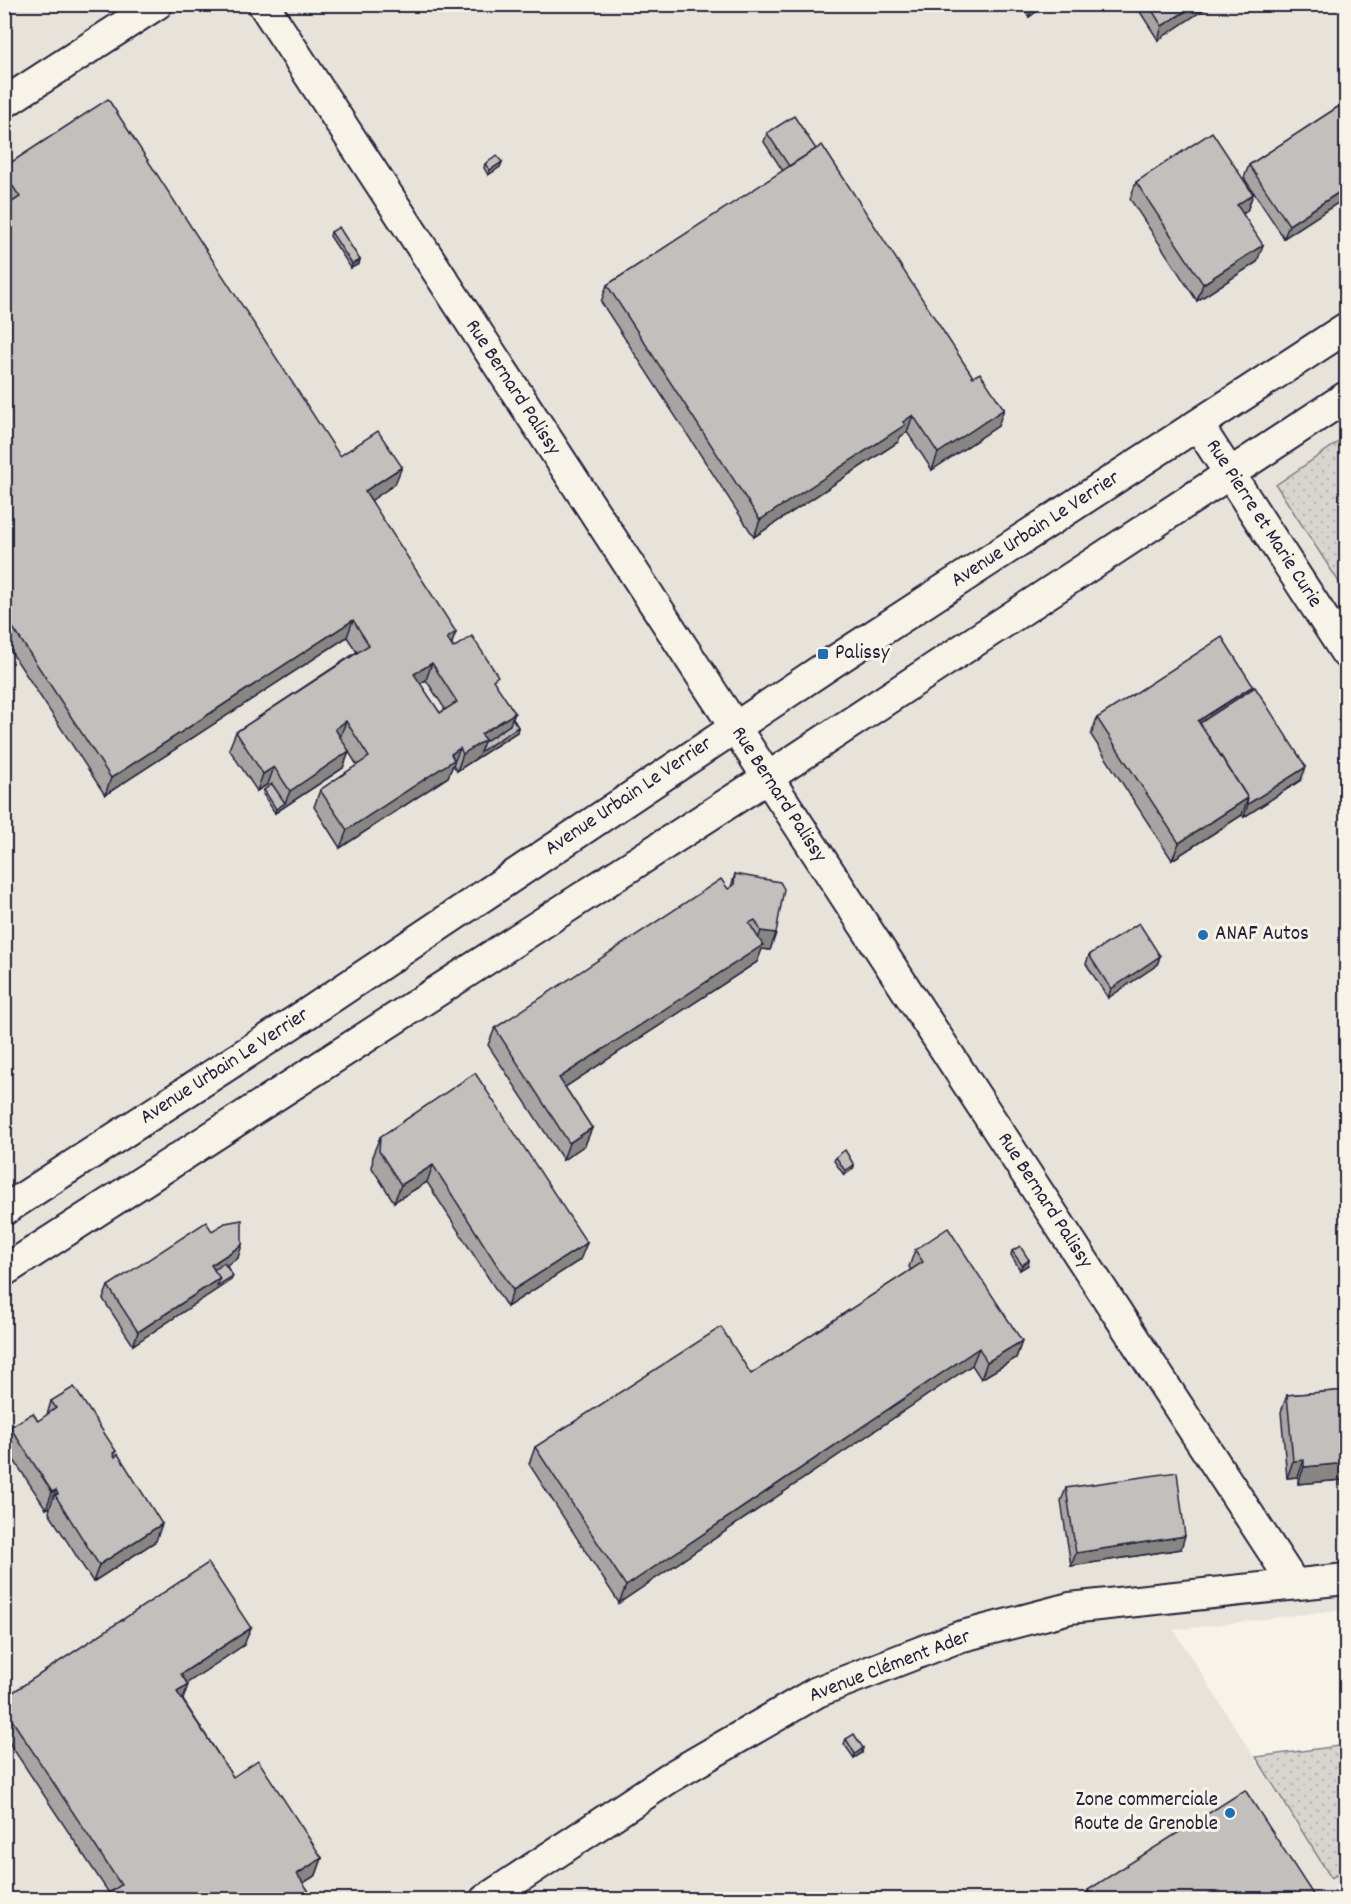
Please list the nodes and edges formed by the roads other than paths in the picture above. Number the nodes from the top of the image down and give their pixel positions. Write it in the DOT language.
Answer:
graph roads {
  1 [pos="157,4"];
  2 [pos="263,4"];
  3 [pos="4,103"];
  4 [pos="1347,328"];
  5 [pos="1347,397"];
  6 [pos="1198,425"];
  7 [pos="1230,474"];
  8 [pos="1347,653"];
  9 [pos="734,727"];
  10 [pos="767,778"];
  11 [pos="4,1210"];
  12 [pos="4,1271"];
  13 [pos="1347,1579"];
  14 [pos="1294,1584"];
  15 [pos="485,1899"];
  1 -- 3 [label="street"];
  2 -- 9 [label="street, Rue Bernard Palissy"];
  4 -- 6 [label="street, Avenue Urbain Le Verrier"];
  5 -- 7 [label="street"];
  6 -- 7 [label="street, Rue Pierre et Marie Curie"];
  6 -- 9 [label="street, Avenue Urbain Le Verrier"];
  7 -- 8 [label="street, Rue Pierre et Marie Curie"];
  7 -- 10 [label="street"];
  9 -- 10 [label="street, Rue Bernard Palissy"];
  9 -- 11 [label="street, Avenue Urbain Le Verrier"];
  10 -- 12 [label="street"];
  10 -- 14 [label="street, Rue Bernard Palissy"];
  13 -- 14 [label="street, Avenue Clément Ader"];
  14 -- 15 [label="street, Avenue Clément Ader"];
}
